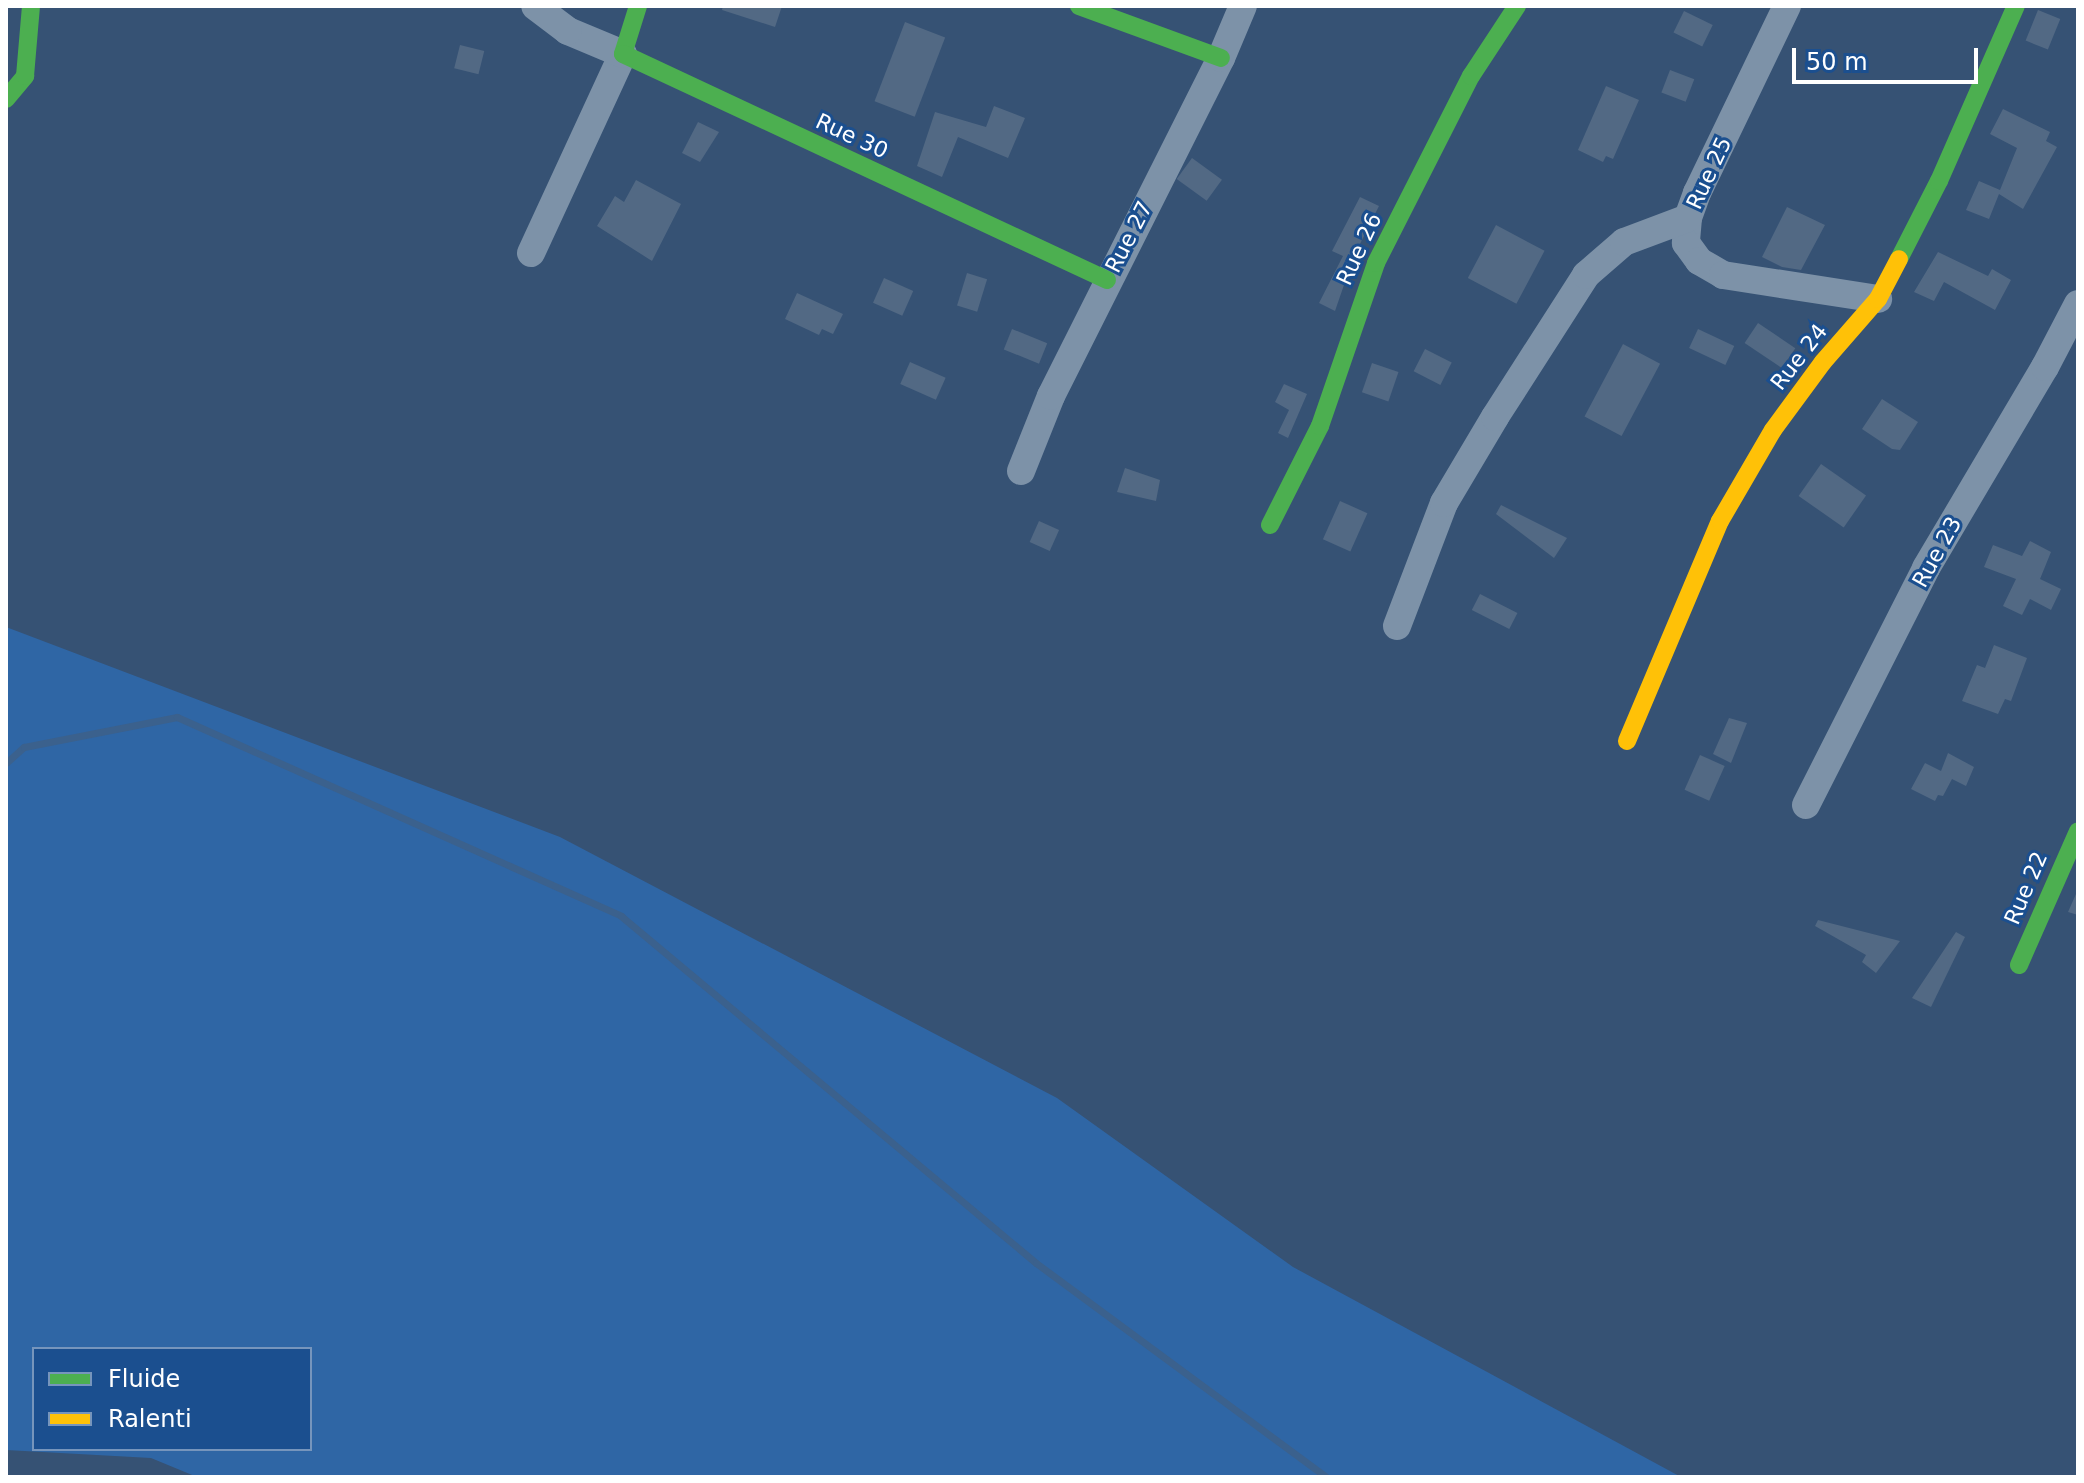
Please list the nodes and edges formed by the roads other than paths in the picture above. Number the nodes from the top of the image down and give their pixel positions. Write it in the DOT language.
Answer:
graph roads {
  1 [pos="31,6"];
  2 [pos="535,6"];
  3 [pos="638,6"];
  4 [pos="1079,6"];
  5 [pos="1243,6"];
  6 [pos="1517,6"];
  7 [pos="1787,6"];
  8 [pos="2016,6"];
  9 [pos="623,54"];
  10 [pos="1221,58"];
  11 [pos="6,99"];
  12 [pos="1688,218"];
  13 [pos="531,253"];
  14 [pos="1107,280"];
  15 [pos="1878,299"];
  16 [pos="2078,304"];
  17 [pos="1021,471"];
  18 [pos="1270,525"];
  19 [pos="1397,626"];
  20 [pos="1627,741"];
  21 [pos="1806,805"];
  22 [pos="2078,831"];
  23 [pos="2019,965"];
  1 -- 11 [label="street"];
  2 -- 9 [label="street"];
  3 -- 9 [label="street"];
  4 -- 10 [label="street"];
  5 -- 10 [label="street, Rue 27"];
  6 -- 18 [label="street, Rue 26"];
  7 -- 12 [label="street, Rue 25"];
  8 -- 15 [label="street, Rue 24"];
  9 -- 13 [label="street"];
  9 -- 14 [label="street, Rue 30"];
  10 -- 14 [label="street, Rue 27"];
  12 -- 15 [label="street, Rue 25"];
  12 -- 19 [label="street"];
  14 -- 17 [label="street, Rue 27"];
  15 -- 20 [label="street, Rue 24"];
  16 -- 21 [label="street, Rue 23"];
  22 -- 23 [label="street, Rue 22"];
}
